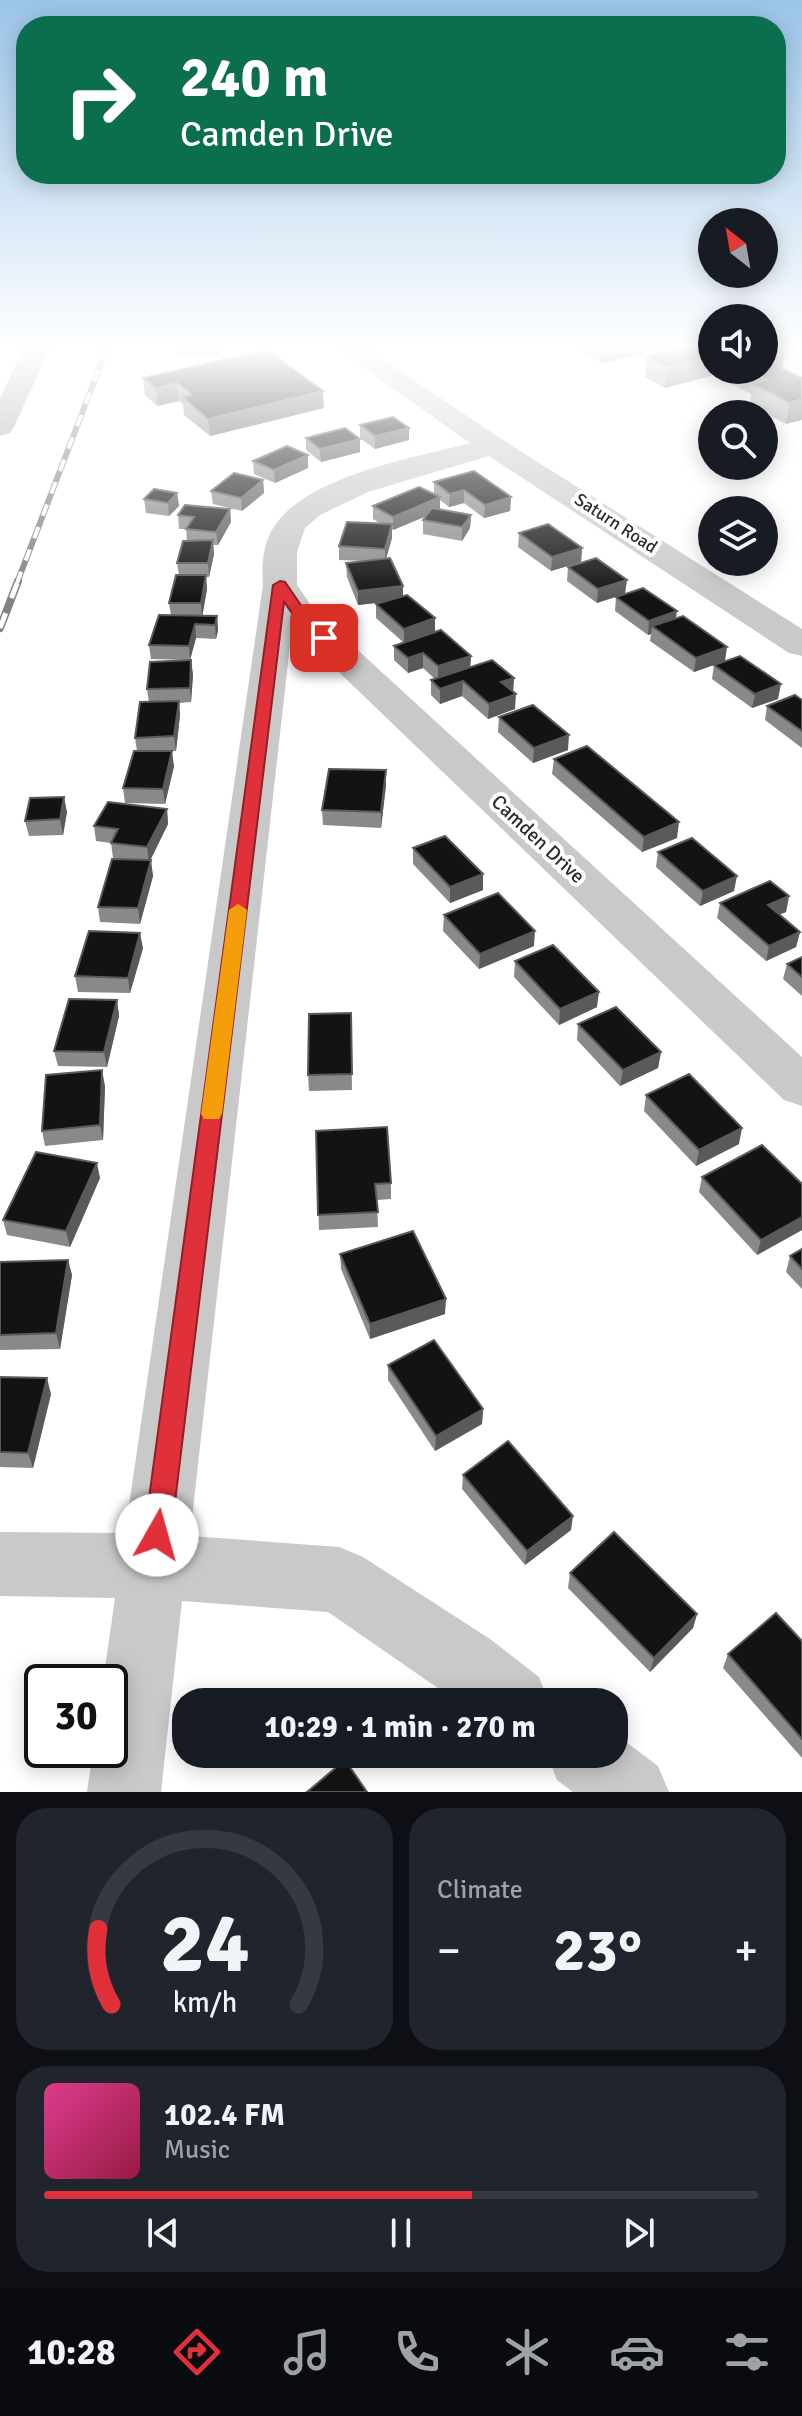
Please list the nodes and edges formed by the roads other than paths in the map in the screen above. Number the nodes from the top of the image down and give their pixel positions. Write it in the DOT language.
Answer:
graph roads {
  1 [pos="472,432"];
  2 [pos="493,446"];
  3 [pos="280,585"];
  4 [pos="802,645"];
  5 [pos="802,1087"];
  6 [pos="0,1564"];
  7 [pos="153,1566"];
  8 [pos="496,1688"];
  9 [pos="601,1768"];
  10 [pos="124,1792"];
  11 [pos="632,1792"];
  1 -- 2 [label="street, Saturn Road"];
  2 -- 3 [label="street"];
  2 -- 4 [label="street, Saturn Road"];
  3 -- 5 [label="street, Camden Drive"];
  3 -- 7 [label="street"];
  6 -- 7 [label="street"];
  7 -- 8 [label="street"];
  7 -- 10 [label="street"];
  9 -- 11 [label="street"];
}
